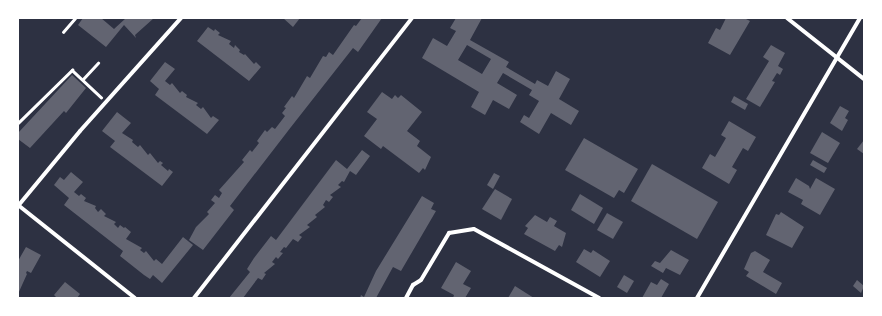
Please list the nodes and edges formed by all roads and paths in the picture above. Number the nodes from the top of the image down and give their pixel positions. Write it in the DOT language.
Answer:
graph roads {
  1 [pos="75,18"];
  2 [pos="182,18"];
  3 [pos="412,18"];
  4 [pos="787,18"];
  5 [pos="860,18"];
  6 [pos="63,32"];
  7 [pos="837,58"];
  8 [pos="98,63"];
  9 [pos="83,79"];
  10 [pos="864,79"];
  11 [pos="106,102"];
  12 [pos="18,123"];
  13 [pos="18,205"];
  14 [pos="135,298"];
  15 [pos="194,298"];
  16 [pos="406,298"];
  17 [pos="599,298"];
  18 [pos="697,298"];
  1 -- 6 [label="path"];
  2 -- 11 [label="street"];
  3 -- 15 [label="street"];
  4 -- 7 [label="street"];
  5 -- 7 [label="street"];
  7 -- 10 [label="street"];
  7 -- 18 [label="street"];
  8 -- 9 [label="path"];
  9 -- 11 [label="path"];
  9 -- 12 [label="path"];
  11 -- 13 [label="street"];
  13 -- 14 [label="street"];
  16 -- 17 [label="street"];
}
